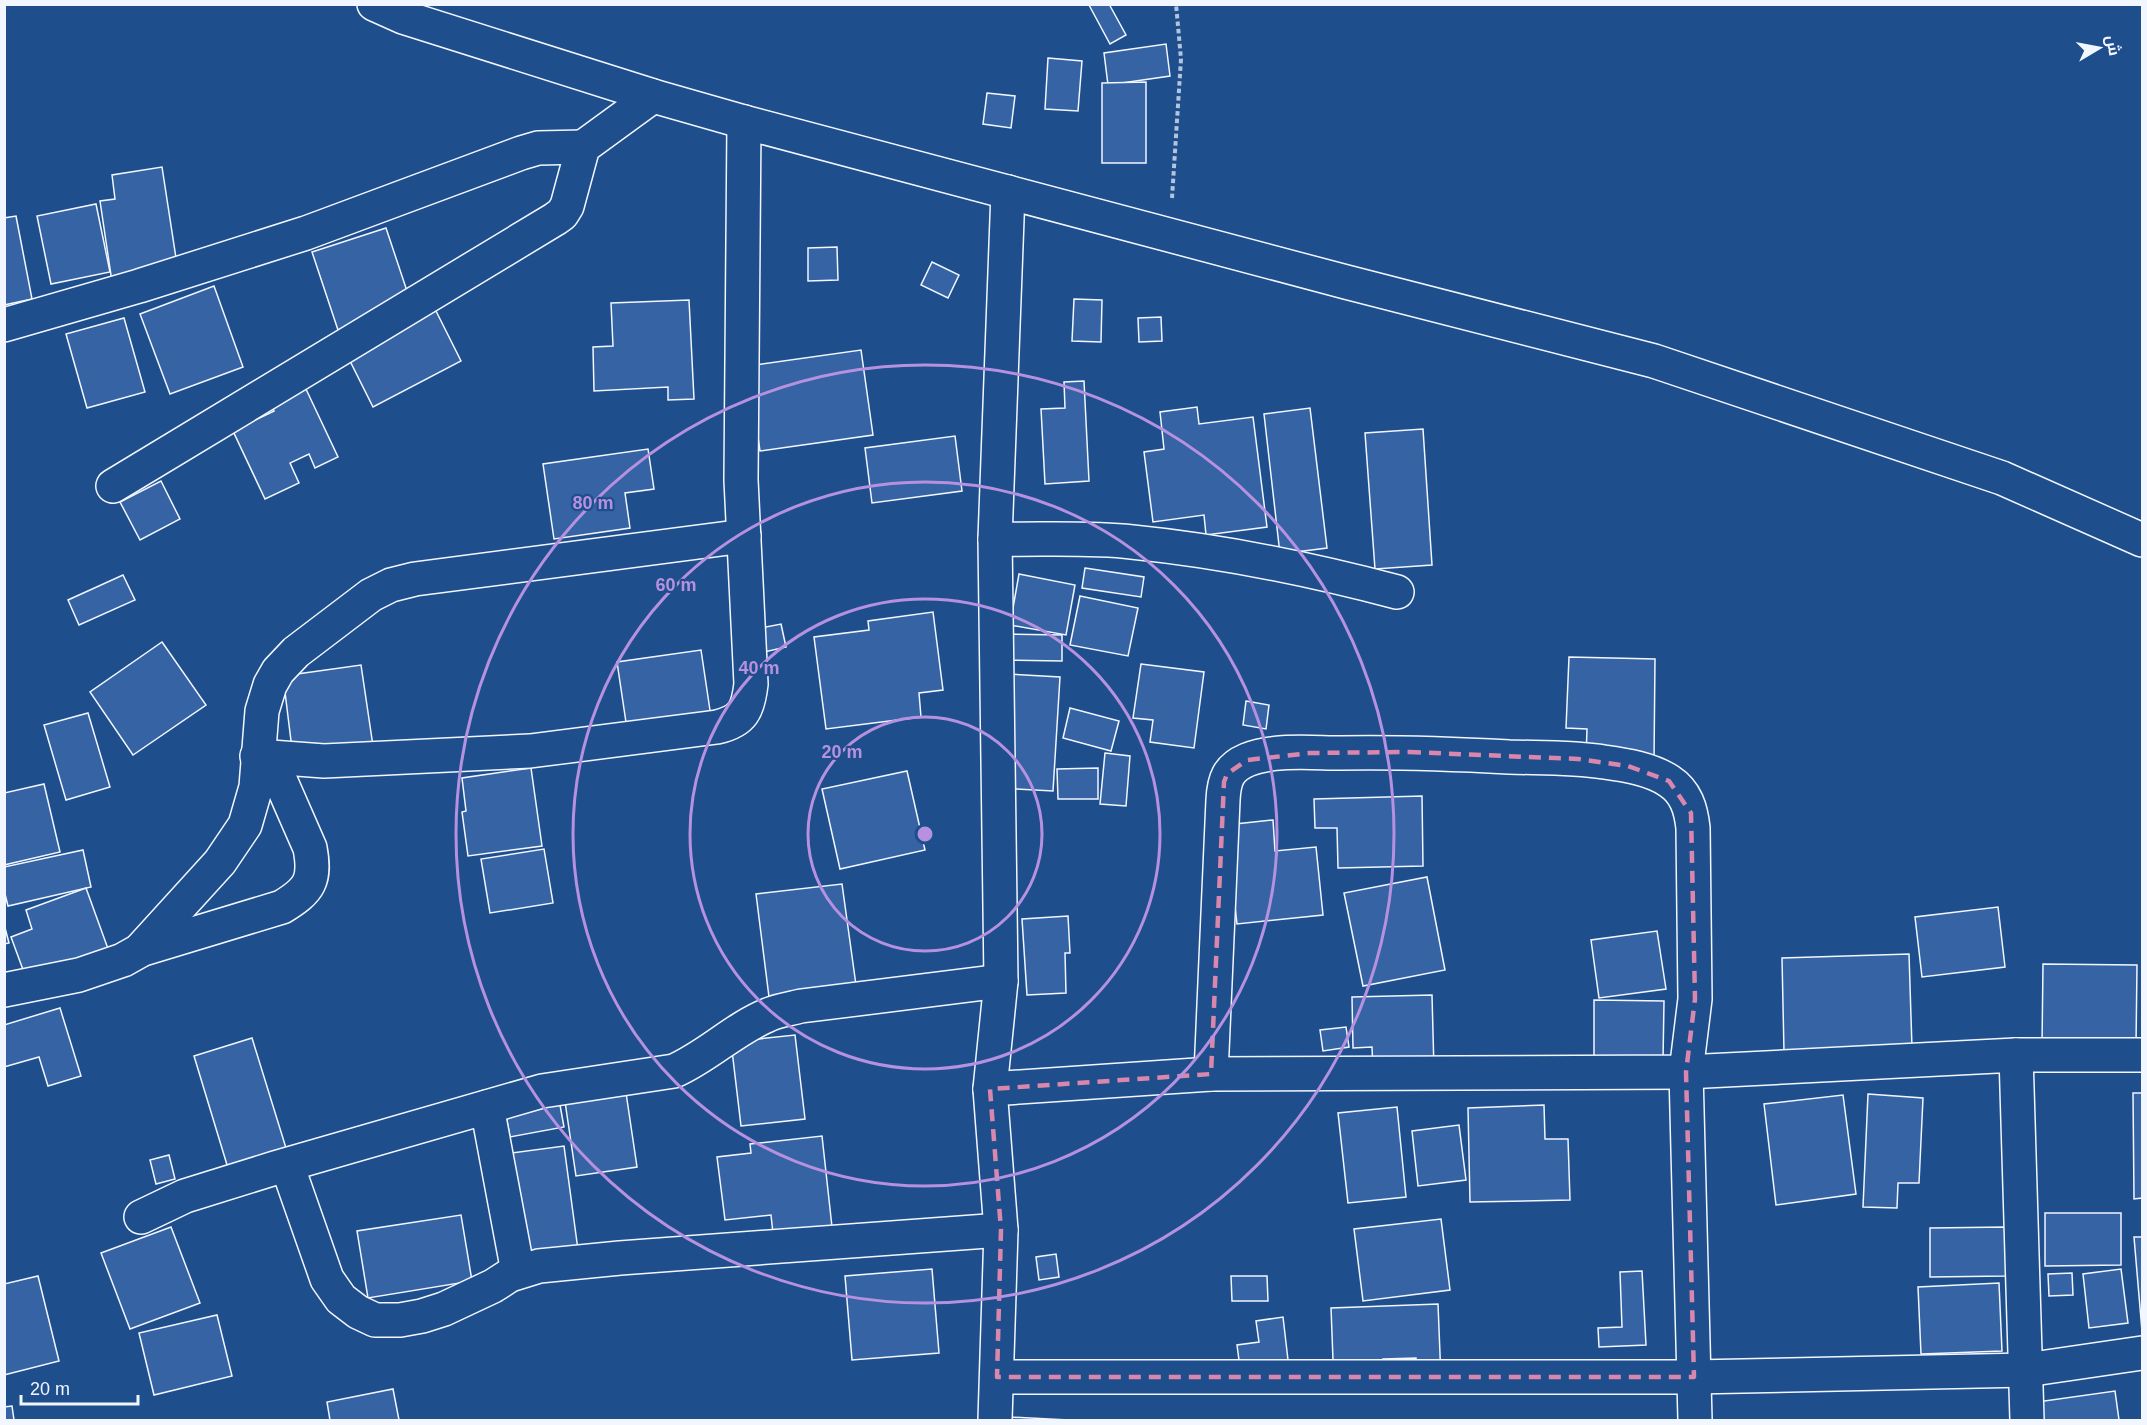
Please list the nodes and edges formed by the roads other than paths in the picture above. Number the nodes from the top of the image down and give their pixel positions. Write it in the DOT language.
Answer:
graph roads {
  1 [pos="374,4"];
  2 [pos="653,96"];
  3 [pos="744,122"];
  4 [pos="583,147"];
  5 [pos="1008,192"];
  6 [pos="4,325"];
  7 [pos="113,486"];
  8 [pos="744,536"];
  9 [pos="995,539"];
  10 [pos="2142,540"];
  11 [pos="1397,592"];
  12 [pos="264,757"];
  13 [pos="139,951"];
  14 [pos="1001,981"];
  15 [pos="4,990"];
  16 [pos="2016,1055"];
  17 [pos="2142,1055"];
  18 [pos="1686,1072"];
  19 [pos="1211,1074"];
  20 [pos="990,1089"];
  21 [pos="487,1107"];
  22 [pos="287,1165"];
  23 [pos="141,1217"];
  24 [pos="1001,1230"];
  25 [pos="518,1272"];
  26 [pos="2142,1353"];
  27 [pos="2026,1370"];
  28 [pos="997,1377"];
  29 [pos="1694,1377"];
  30 [pos="995,1420"];
  31 [pos="1695,1420"];
  32 [pos="2027,1420"];
  1 -- 2 [label="street"];
  2 -- 3 [label="street"];
  2 -- 4 [label="street"];
  3 -- 5 [label="street"];
  3 -- 8 [label="street"];
  4 -- 6 [label="street"];
  4 -- 7 [label="street"];
  5 -- 9 [label="street"];
  5 -- 10 [label="street"];
  8 -- 12 [label="street"];
  8 -- 12 [label="street"];
  9 -- 11 [label="street"];
  9 -- 14 [label="street"];
  12 -- 13 [label="street"];
  12 -- 13 [label="street"];
  13 -- 15 [label="street"];
  14 -- 20 [label="street"];
  14 -- 21 [label="street"];
  16 -- 17 [label="street"];
  16 -- 18 [label="street"];
  16 -- 27 [label="street"];
  18 -- 19 [label="street"];
  18 -- 19 [label="street"];
  18 -- 29 [label="street"];
  19 -- 20 [label="street"];
  20 -- 24 [label="street"];
  21 -- 22 [label="street"];
  21 -- 25 [label="street"];
  22 -- 23 [label="street"];
  22 -- 25 [label="street"];
  24 -- 25 [label="street"];
  24 -- 28 [label="street"];
  26 -- 27 [label="street"];
  27 -- 29 [label="street"];
  27 -- 32 [label="street"];
  28 -- 29 [label="street"];
  28 -- 30 [label="street"];
  29 -- 31 [label="street"];
}
